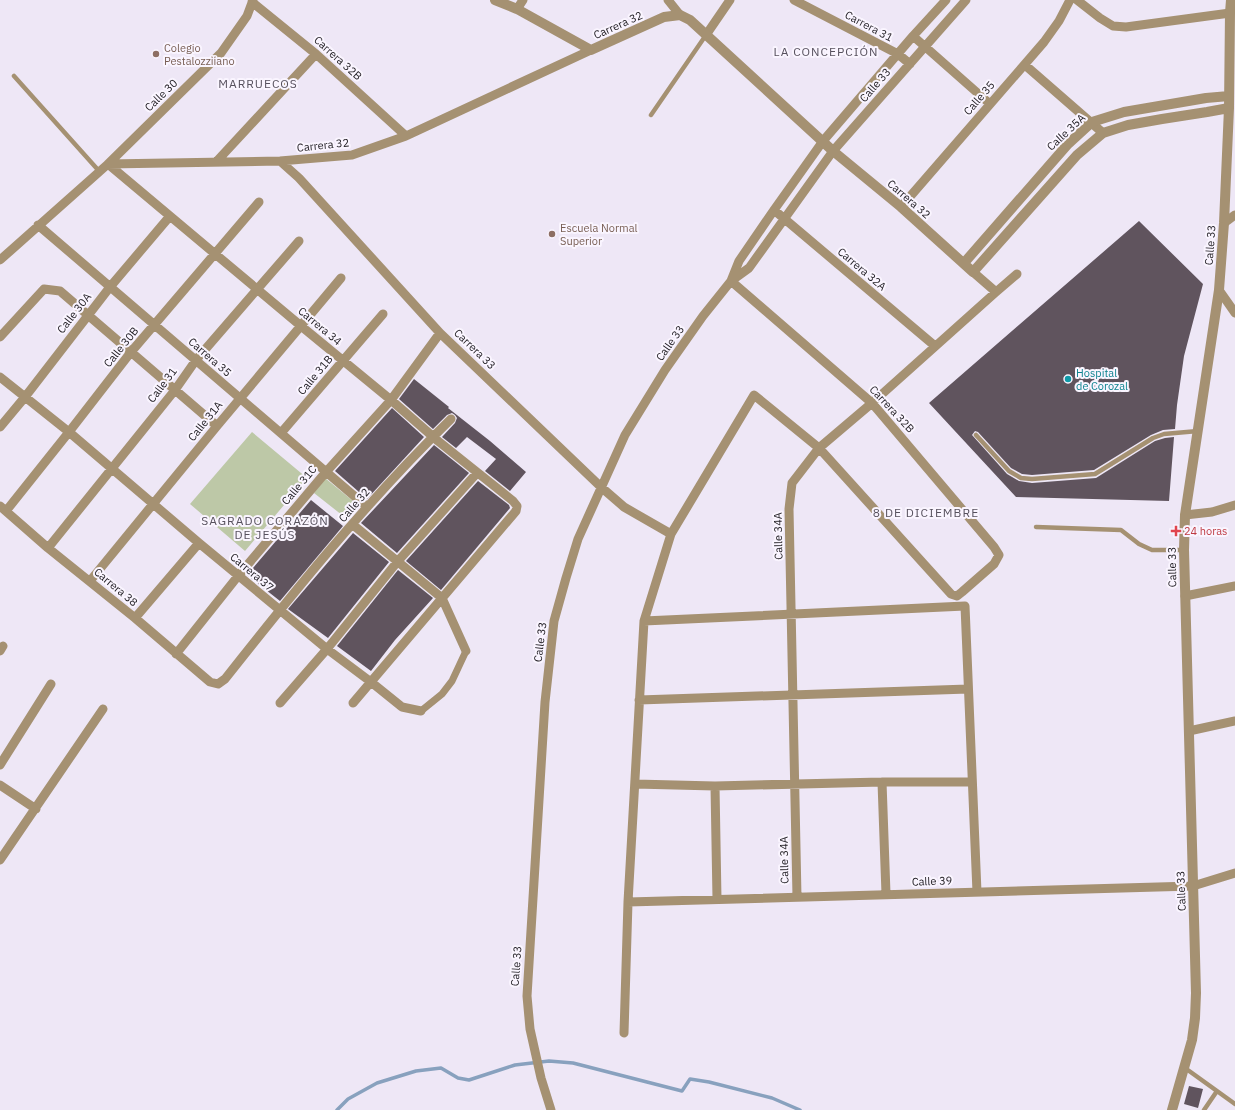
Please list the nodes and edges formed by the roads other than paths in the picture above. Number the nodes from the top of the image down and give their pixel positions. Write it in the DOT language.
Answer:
graph roads {
  1 [pos="495,0"];
  2 [pos="523,0"];
  3 [pos="668,0"];
  4 [pos="730,0"];
  5 [pos="794,0"];
  6 [pos="946,0"];
  7 [pos="966,0"];
  8 [pos="1070,0"];
  9 [pos="1077,0"];
  10 [pos="1231,0"];
  11 [pos="252,1"];
  12 [pos="517,9"];
  13 [pos="1230,13"];
  14 [pos="680,15"];
  15 [pos="706,35"];
  16 [pos="914,36"];
  17 [pos="925,46"];
  18 [pos="591,50"];
  19 [pos="316,54"];
  20 [pos="898,54"];
  21 [pos="910,64"];
  22 [pos="1025,65"];
  23 [pos="14,76"];
  24 [pos="1229,96"];
  25 [pos="990,104"];
  26 [pos="1232,108"];
  27 [pos="651,116"];
  28 [pos="1092,122"];
  29 [pos="1104,133"];
  30 [pos="406,136"];
  31 [pos="823,141"];
  32 [pos="834,151"];
  33 [pos="217,162"];
  34 [pos="280,162"];
  35 [pos="108,164"];
  36 [pos="99,171"];
  37 [pos="259,202"];
  38 [pos="901,207"];
  39 [pos="774,210"];
  40 [pos="1235,215"];
  41 [pos="170,216"];
  42 [pos="785,220"];
  43 [pos="1224,223"];
  44 [pos="38,225"];
  45 [pos="299,241"];
  46 [pos="215,253"];
  47 [pos="0,260"];
  48 [pos="964,263"];
  49 [pos="973,272"];
  50 [pos="1017,274"];
  51 [pos="341,278"];
  52 [pos="731,281"];
  53 [pos="110,287"];
  54 [pos="257,289"];
  55 [pos="1219,290"];
  56 [pos="996,292"];
  57 [pos="1235,313"];
  58 [pos="383,314"];
  59 [pos="88,315"];
  60 [pos="154,325"];
  61 [pos="301,326"];
  62 [pos="440,333"];
  63 [pos="0,337"];
  64 [pos="935,346"];
  65 [pos="131,352"];
  66 [pos="196,360"];
  67 [pos="343,361"];
  68 [pos="0,377"];
  69 [pos="174,390"];
  70 [pos="25,398"];
  71 [pos="240,398"];
  72 [pos="391,400"];
  73 [pos="872,403"];
  74 [pos="451,419"];
  75 [pos="217,426"];
  76 [pos="0,428"];
  77 [pos="1198,430"];
  78 [pos="69,432"];
  79 [pos="281,433"];
  80 [pos="976,435"];
  81 [pos="433,436"];
  82 [pos="819,448"];
  83 [pos="111,468"];
  84 [pos="326,472"];
  85 [pos="478,473"];
  86 [pos="601,487"];
  87 [pos="154,504"];
  88 [pos="1235,505"];
  89 [pos="367,507"];
  90 [pos="3,508"];
  91 [pos="1185,516"];
  92 [pos="352,524"];
  93 [pos="1036,527"];
  94 [pos="671,534"];
  95 [pos="199,543"];
  96 [pos="48,548"];
  97 [pos="1184,550"];
  98 [pos="398,561"];
  99 [pos="238,576"];
  100 [pos="90,581"];
  101 [pos="1235,586"];
  102 [pos="1185,596"];
  103 [pos="442,598"];
  104 [pos="280,610"];
  105 [pos="791,614"];
  106 [pos="135,618"];
  107 [pos="644,621"];
  108 [pos="326,649"];
  109 [pos="466,651"];
  110 [pos="176,654"];
  111 [pos="371,682"];
  112 [pos="51,684"];
  113 [pos="218,684"];
  114 [pos="968,689"];
  115 [pos="793,695"];
  116 [pos="639,700"];
  117 [pos="280,703"];
  118 [pos="353,703"];
  119 [pos="103,708"];
  120 [pos="421,711"];
  121 [pos="1235,721"];
  122 [pos="1189,731"];
  123 [pos="0,765"];
  124 [pos="882,782"];
  125 [pos="972,782"];
  126 [pos="634,784"];
  127 [pos="795,784"];
  128 [pos="0,785"];
  129 [pos="714,786"];
  130 [pos="36,808"];
  131 [pos="0,860"];
  132 [pos="1235,873"];
  133 [pos="1193,886"];
  134 [pos="977,892"];
  135 [pos="886,894"];
  136 [pos="797,897"];
  137 [pos="717,899"];
  138 [pos="628,902"];
  139 [pos="624,1032"];
  140 [pos="1184,1067"];
  141 [pos="1217,1091"];
  142 [pos="1235,1104"];
  143 [pos="551,1110"];
  144 [pos="1172,1110"];
  145 [pos="1204,1110"];
  1 -- 12 [label="street"];
  2 -- 12 [label="street"];
  3 -- 14 [label="street, Carrera 32"];
  4 -- 15 [label="street"];
  5 -- 20 [label="street, Carrera 31"];
  6 -- 16 [label="street, Calle 33"];
  7 -- 17 [label="street, Calle 33"];
  8 -- 22 [label="street, Calle 35"];
  9 -- 13 [label="street"];
  10 -- 13 [label="street, Calle 33"];
  11 -- 19 [label="street, Carrera 32B"];
  11 -- 35 [label="street, Calle 30"];
  12 -- 18 [label="street"];
  13 -- 24 [label="street, Calle 33"];
  14 -- 15 [label="street, Carrera 32"];
  14 -- 18 [label="street, Carrera 32"];
  15 -- 27 [label="lane"];
  15 -- 31 [label="street, Carrera 32"];
  16 -- 17 [label="street"];
  16 -- 20 [label="street, Calle 33"];
  17 -- 21 [label="street, Calle 33"];
  17 -- 25 [label="street"];
  18 -- 30 [label="street, Carrera 32"];
  19 -- 30 [label="street, Carrera 32B"];
  19 -- 33 [label="street"];
  20 -- 21 [label="street, Carrera 31"];
  20 -- 31 [label="street, Calle 33"];
  21 -- 32 [label="street, Calle 33"];
  22 -- 25 [label="street, Calle 35"];
  22 -- 28 [label="street"];
  23 -- 36 [label="lane"];
  24 -- 26 [label="street, Calle 33"];
  24 -- 28 [label="street, Calle 35A"];
  25 -- 38 [label="street, Calle 35"];
  26 -- 29 [label="street"];
  26 -- 43 [label="street, Calle 33"];
  28 -- 29 [label="street"];
  28 -- 48 [label="street, Calle 35A"];
  29 -- 49 [label="street"];
  30 -- 34 [label="street, Carrera 32"];
  31 -- 32 [label="street, Carrera 32"];
  31 -- 39 [label="street, Calle 33"];
  32 -- 38 [label="street, Carrera 32"];
  32 -- 42 [label="street, Calle 33"];
  33 -- 34 [label="street, Carrera 32"];
  33 -- 35 [label="street, Carrera 32"];
  34 -- 62 [label="street, Carrera 33"];
  35 -- 36 [label="street"];
  35 -- 41 [label="street, Carrera 34"];
  36 -- 44 [label="street"];
  37 -- 46 [label="street, Calle 30B"];
  38 -- 48 [label="street, Carrera 32"];
  39 -- 42 [label="street, Carrera 32A"];
  39 -- 52 [label="street, Calle 33"];
  40 -- 43 [label="street"];
  41 -- 46 [label="street, Carrera 34"];
  41 -- 53 [label="street, Calle 30A"];
  42 -- 52 [label="street, Calle 33"];
  42 -- 64 [label="street, Carrera 32A"];
  43 -- 55 [label="street, Calle 33"];
  44 -- 47 [label="street"];
  44 -- 53 [label="street, Carrera 35"];
  45 -- 54 [label="street, Calle 31"];
  46 -- 54 [label="street, Carrera 34"];
  46 -- 60 [label="street, Calle 30B"];
  48 -- 49 [label="street, Carrera 32"];
  49 -- 56 [label="street, Carrera 32"];
  50 -- 56 [label="street, Calle 34A"];
  51 -- 61 [label="street, Calle 31A"];
  52 -- 73 [label="street, Carrera 32B"];
  52 -- 86 [label="street, Calle 33"];
  53 -- 59 [label="street, Calle 30A"];
  53 -- 60 [label="street, Carrera 35"];
  54 -- 61 [label="street, Carrera 34"];
  54 -- 66 [label="street, Calle 31"];
  55 -- 57 [label="street"];
  55 -- 77 [label="street, Calle 33"];
  56 -- 64 [label="street, Calle 34A"];
  58 -- 67 [label="street, Calle 31B"];
  59 -- 63 [label="street"];
  59 -- 65 [label="street"];
  59 -- 70 [label="street, Calle 30A"];
  60 -- 65 [label="street, Calle 30B"];
  60 -- 66 [label="street, Carrera 35"];
  61 -- 67 [label="street, Carrera 34"];
  61 -- 71 [label="street, Calle 31A"];
  62 -- 72 [label="street, Calle 31C"];
  62 -- 86 [label="street, Carrera 33"];
  64 -- 73 [label="street, Calle 34A"];
  65 -- 69 [label="street"];
  65 -- 78 [label="street, Calle 30B"];
  66 -- 69 [label="street, Calle 31"];
  66 -- 71 [label="street, Carrera 35"];
  67 -- 72 [label="street, Carrera 34"];
  67 -- 79 [label="street, Calle 31B"];
  68 -- 70 [label="street, Carrera 37"];
  69 -- 75 [label="street"];
  69 -- 83 [label="street, Calle 31"];
  70 -- 76 [label="street, Calle 30A"];
  70 -- 78 [label="street, Carrera 37"];
  71 -- 75 [label="street, Calle 31A"];
  71 -- 79 [label="street, Carrera 35"];
  72 -- 81 [label="street, Carrera 34"];
  72 -- 84 [label="street, Calle 31C"];
  73 -- 82 [label="street, Calle 34A"];
  73 -- 82 [label="street, Carrera 32B"];
  74 -- 81 [label="street, Calle 32"];
  75 -- 87 [label="street, Calle 31A"];
  77 -- 80 [label="lane"];
  77 -- 91 [label="street, Calle 33"];
  78 -- 83 [label="street, Carrera 37"];
  78 -- 90 [label="street, Calle 30B"];
  79 -- 84 [label="street, Carrera 35"];
  81 -- 85 [label="street, Carrera 34"];
  81 -- 89 [label="street, Calle 32"];
  82 -- 94 [label="street"];
  82 -- 105 [label="street, Calle 34A"];
  83 -- 87 [label="street, Carrera 37"];
  83 -- 96 [label="street, Calle 31"];
  84 -- 89 [label="street, Carrera 35"];
  84 -- 99 [label="street, Calle 31C"];
  85 -- 98 [label="street"];
  85 -- 103 [label="street, Carrera 34"];
  86 -- 94 [label="street, Carrera 33"];
  86 -- 143 [label="street, Calle 33"];
  87 -- 95 [label="street, Carrera 37"];
  87 -- 100 [label="street, Calle 31A"];
  88 -- 91 [label="street"];
  89 -- 92 [label="street, Calle 32"];
  90 -- 96 [label="street, Carrera 38"];
  91 -- 97 [label="street, Calle 33"];
  92 -- 98 [label="street"];
  92 -- 104 [label="street, Calle 32"];
  93 -- 97 [label="lane"];
  94 -- 107 [label="street"];
  95 -- 99 [label="street, Carrera 37"];
  95 -- 106 [label="street"];
  96 -- 100 [label="street, Carrera 38"];
  97 -- 102 [label="street, Calle 33"];
  98 -- 103 [label="street"];
  98 -- 108 [label="street"];
  99 -- 104 [label="street, Carrera 37"];
  99 -- 110 [label="street, Calle 31C"];
  100 -- 106 [label="street, Carrera 38"];
  101 -- 102 [label="street"];
  102 -- 122 [label="street, Calle 33"];
  103 -- 109 [label="street"];
  103 -- 111 [label="street"];
  104 -- 108 [label="street, Carrera 37"];
  104 -- 113 [label="street, Calle 32"];
  105 -- 107 [label="street"];
  105 -- 114 [label="street"];
  105 -- 115 [label="street, Calle 34A"];
  106 -- 110 [label="street, Carrera 38"];
  107 -- 116 [label="street"];
  108 -- 111 [label="street, Carrera 37"];
  108 -- 117 [label="street"];
  109 -- 120 [label="street"];
  110 -- 113 [label="street, Carrera 38"];
  111 -- 118 [label="street"];
  111 -- 120 [label="street, Carrera 37"];
  112 -- 123 [label="street"];
  114 -- 115 [label="street"];
  114 -- 125 [label="street"];
  115 -- 116 [label="street"];
  115 -- 127 [label="street, Calle 34A"];
  116 -- 126 [label="street"];
  119 -- 130 [label="street"];
  121 -- 122 [label="street"];
  122 -- 133 [label="street, Calle 33"];
  124 -- 125 [label="street"];
  124 -- 127 [label="street"];
  124 -- 135 [label="street"];
  125 -- 134 [label="street"];
  126 -- 129 [label="street"];
  126 -- 138 [label="street"];
  127 -- 129 [label="street"];
  127 -- 136 [label="street, Calle 34A"];
  128 -- 130 [label="street"];
  129 -- 137 [label="street"];
  130 -- 131 [label="street"];
  132 -- 133 [label="street, Calle 39"];
  133 -- 134 [label="street, Calle 39"];
  133 -- 140 [label="street, Calle 33"];
  134 -- 135 [label="street, Calle 39"];
  135 -- 136 [label="street, Calle 39"];
  136 -- 137 [label="street, Calle 39"];
  137 -- 138 [label="street, Calle 39"];
  138 -- 139 [label="street"];
  140 -- 141 [label="lane"];
  140 -- 144 [label="street, Calle 33"];
  141 -- 142 [label="lane"];
  141 -- 145 [label="lane"];
}
